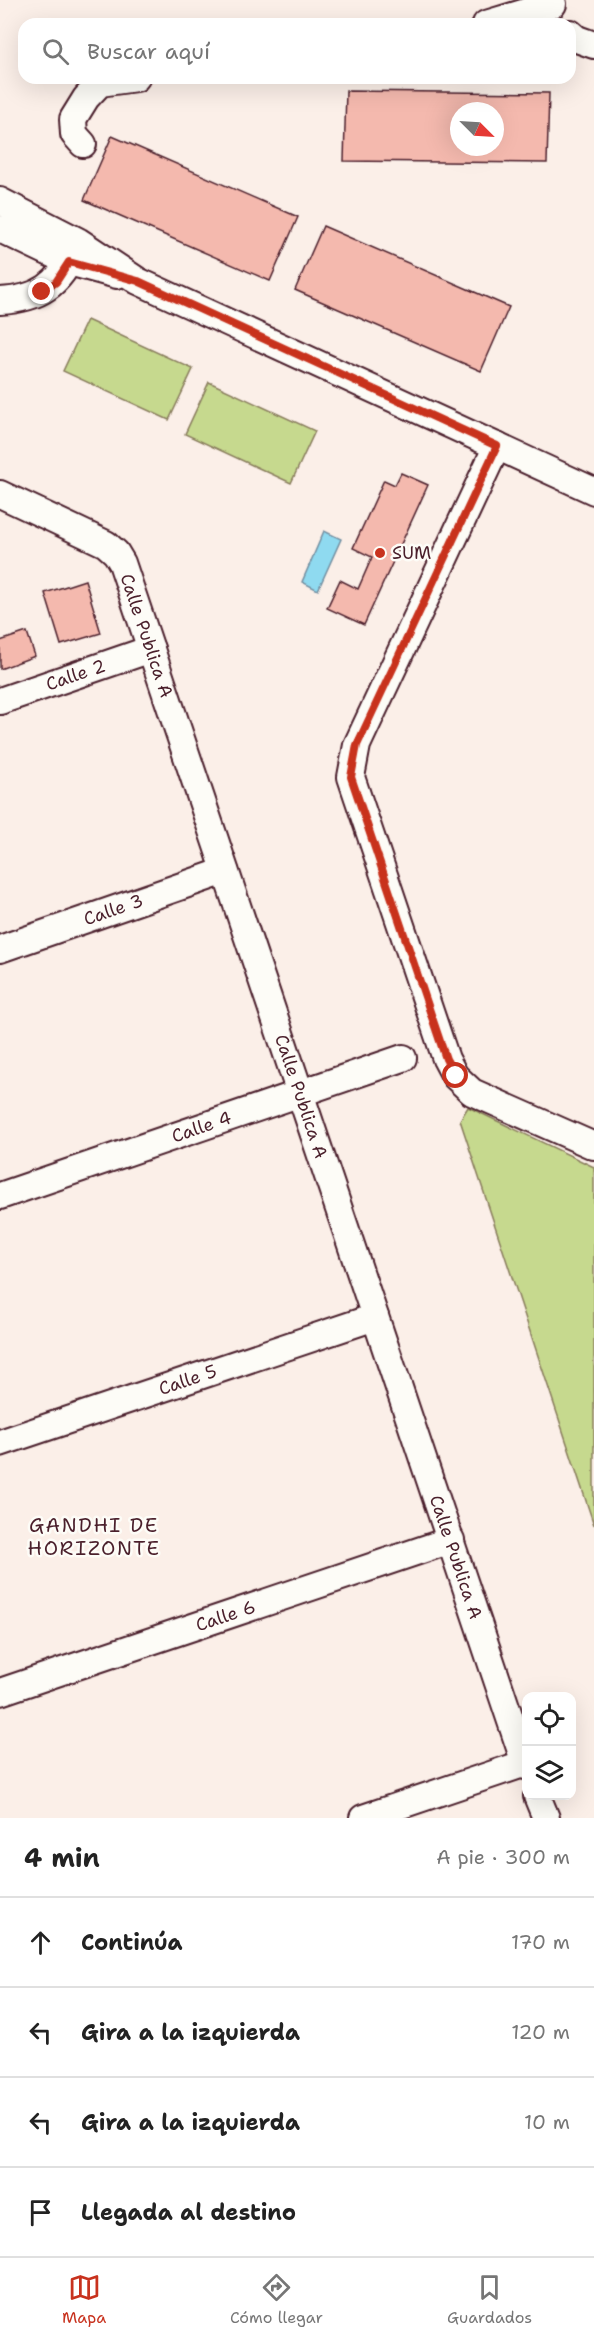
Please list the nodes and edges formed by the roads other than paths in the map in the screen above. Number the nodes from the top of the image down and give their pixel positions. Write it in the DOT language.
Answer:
graph roads {
  1 [pos="557,9"];
  2 [pos="514,18"];
  3 [pos="576,38"];
  4 [pos="594,45"];
  5 [pos="99,84"];
  6 [pos="83,144"];
  7 [pos="0,201"];
  8 [pos="0,229"];
  9 [pos="74,252"];
  10 [pos="0,301"];
  11 [pos="497,446"];
  12 [pos="594,491"];
  13 [pos="0,494"];
  14 [pos="151,649"];
  15 [pos="0,701"];
  16 [pos="225,871"];
  17 [pos="0,948"];
  18 [pos="404,1058"];
  19 [pos="301,1094"];
  20 [pos="594,1146"];
  21 [pos="0,1196"];
  22 [pos="375,1317"];
  23 [pos="0,1443"];
  24 [pos="451,1540"];
  25 [pos="0,1692"];
  26 [pos="522,1752"];
  27 [pos="522,1765"];
  28 [pos="539,1800"];
  29 [pos="363,1818"];
  30 [pos="546,1818"];
  1 -- 2 [label="street"];
  3 -- 4 [label="street"];
  5 -- 6 [label="street"];
  7 -- 9 [label="street"];
  8 -- 9 [label="street"];
  9 -- 10 [label="street"];
  9 -- 11 [label="street"];
  11 -- 12 [label="street"];
  11 -- 20 [label="street"];
  13 -- 14 [label="street, Calle Publica A"];
  14 -- 15 [label="street, Calle 2"];
  14 -- 16 [label="street, Calle Publica A"];
  16 -- 17 [label="street, Calle 3"];
  16 -- 19 [label="street, Calle Publica A"];
  18 -- 19 [label="street, Calle 4"];
  19 -- 21 [label="street, Calle 4"];
  19 -- 22 [label="street, Calle Publica A"];
  22 -- 23 [label="street, Calle 5"];
  22 -- 24 [label="street, Calle Publica A"];
  24 -- 25 [label="street, Calle 6"];
  24 -- 26 [label="street, Calle Publica A"];
  27 -- 29 [label="street"];
  28 -- 30 [label="street"];
}
